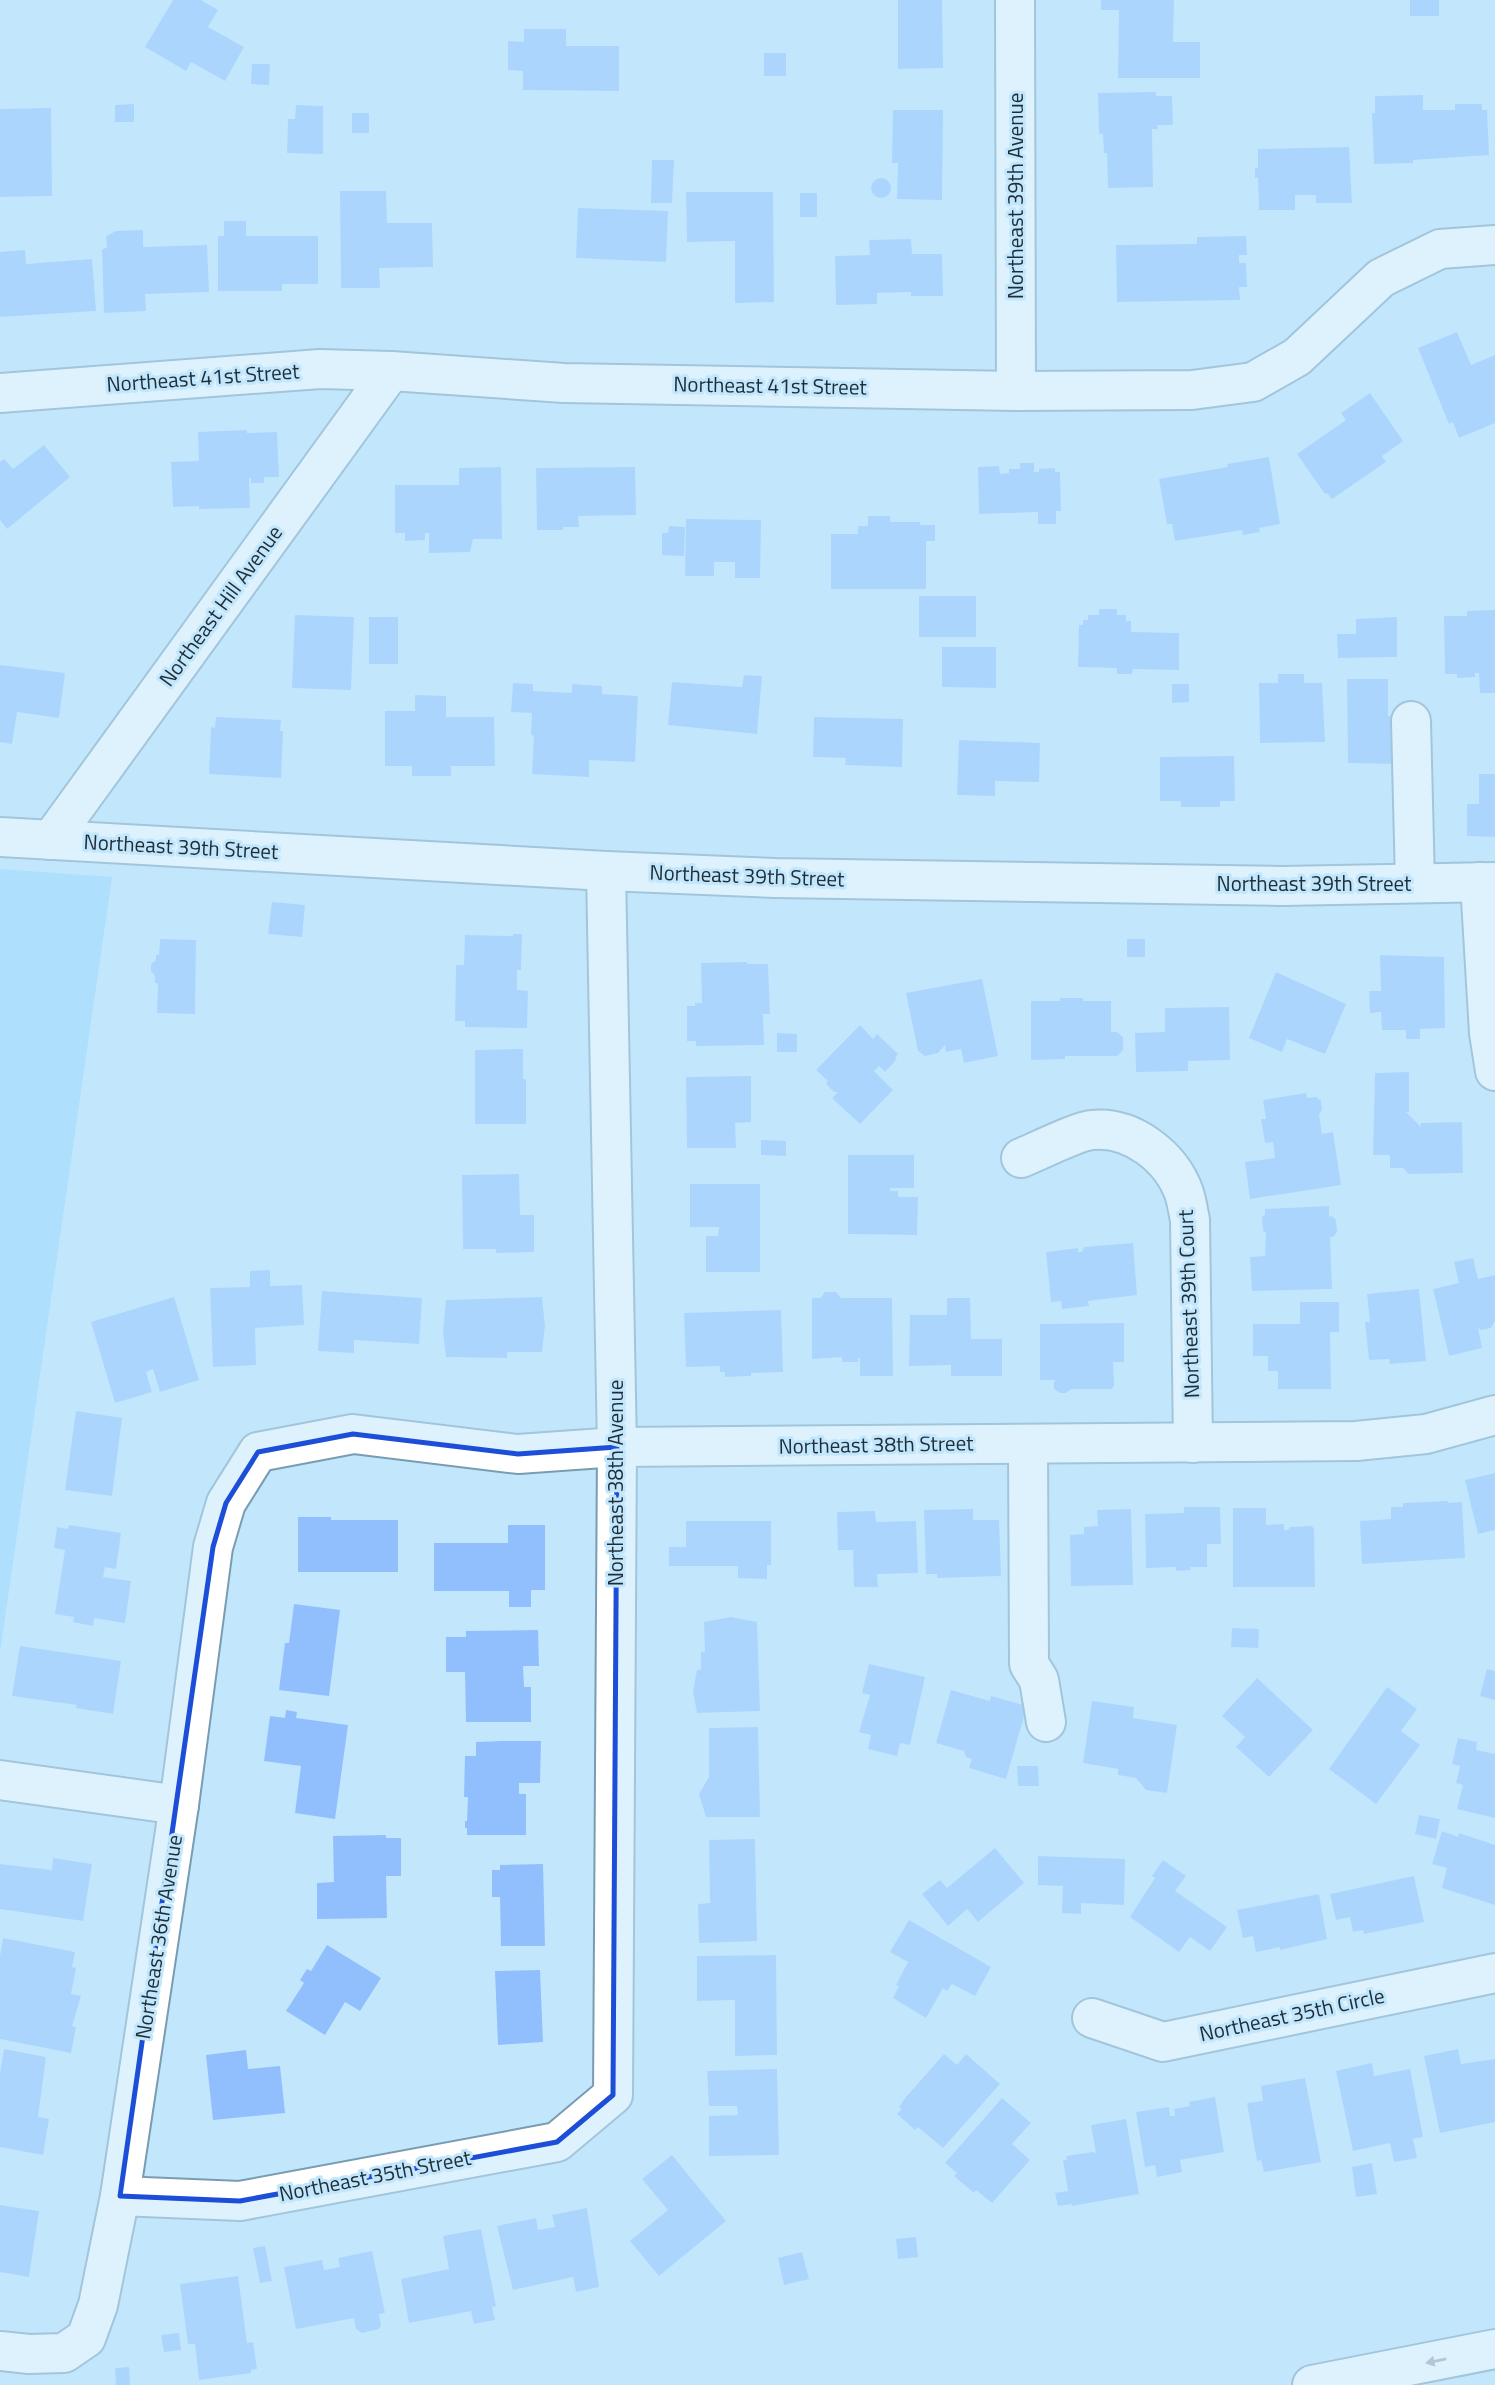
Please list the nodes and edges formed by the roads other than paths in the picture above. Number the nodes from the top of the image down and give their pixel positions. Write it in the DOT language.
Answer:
graph roads {
  1 [pos="1015,0"];
  2 [pos="1495,245"];
  3 [pos="391,371"];
  4 [pos="1016,391"];
  5 [pos="0,393"];
  6 [pos="1411,721"];
  7 [pos="0,837"];
  8 [pos="51,840"];
  9 [pos="606,872"];
  10 [pos="1487,882"];
  11 [pos="1415,883"];
  12 [pos="1495,1071"];
  13 [pos="1021,1158"];
  14 [pos="1495,1415"];
  15 [pos="1193,1443"];
  16 [pos="1028,1444"];
  17 [pos="617,1447"];
  18 [pos="258,1452"];
  19 [pos="1046,1722"];
  20 [pos="0,1780"];
  21 [pos="178,1805"];
  22 [pos="1495,1973"];
  23 [pos="1092,2018"];
  24 [pos="613,2095"];
  25 [pos="120,2196"];
  26 [pos="1495,2349"];
  27 [pos="0,2351"];
  28 [pos="1312,2385"];
  1 -- 4 [label="main road, Northeast 39th Avenue"];
  2 -- 4 [label="main road, Northeast 41st Street"];
  3 -- 4 [label="main road, Northeast 41st Street"];
  3 -- 5 [label="main road, Northeast 41st Street"];
  3 -- 8 [label="main road, Northeast Hill Avenue"];
  6 -- 11 [label="main road"];
  7 -- 8 [label="main road, Northeast 39th Street"];
  8 -- 9 [label="main road, Northeast 39th Street"];
  9 -- 11 [label="main road, Northeast 39th Street"];
  9 -- 17 [label="main road, Northeast 38th Avenue"];
  10 -- 11 [label="main road, Northeast 39th Street"];
  10 -- 12 [label="main road"];
  13 -- 15 [label="main road, Northeast 39th Court"];
  14 -- 15 [label="main road, Northeast 38th Street"];
  15 -- 16 [label="main road, Northeast 38th Street"];
  16 -- 17 [label="main road, Northeast 38th Street"];
  16 -- 19 [label="main road"];
  17 -- 18 [label="main road, Northeast 38th Street"];
  17 -- 24 [label="main road, Northeast 38th Avenue"];
  18 -- 21 [label="main road, Northeast 36th Avenue"];
  20 -- 21 [label="main road"];
  21 -- 25 [label="main road, Northeast 36th Avenue"];
  22 -- 23 [label="main road, Northeast 35th Circle"];
  24 -- 25 [label="main road, Northeast 35th Street"];
  25 -- 27 [label="main road, Northeast 36th Avenue"];
  26 -- 28 [label="main road, one-way"];
}
